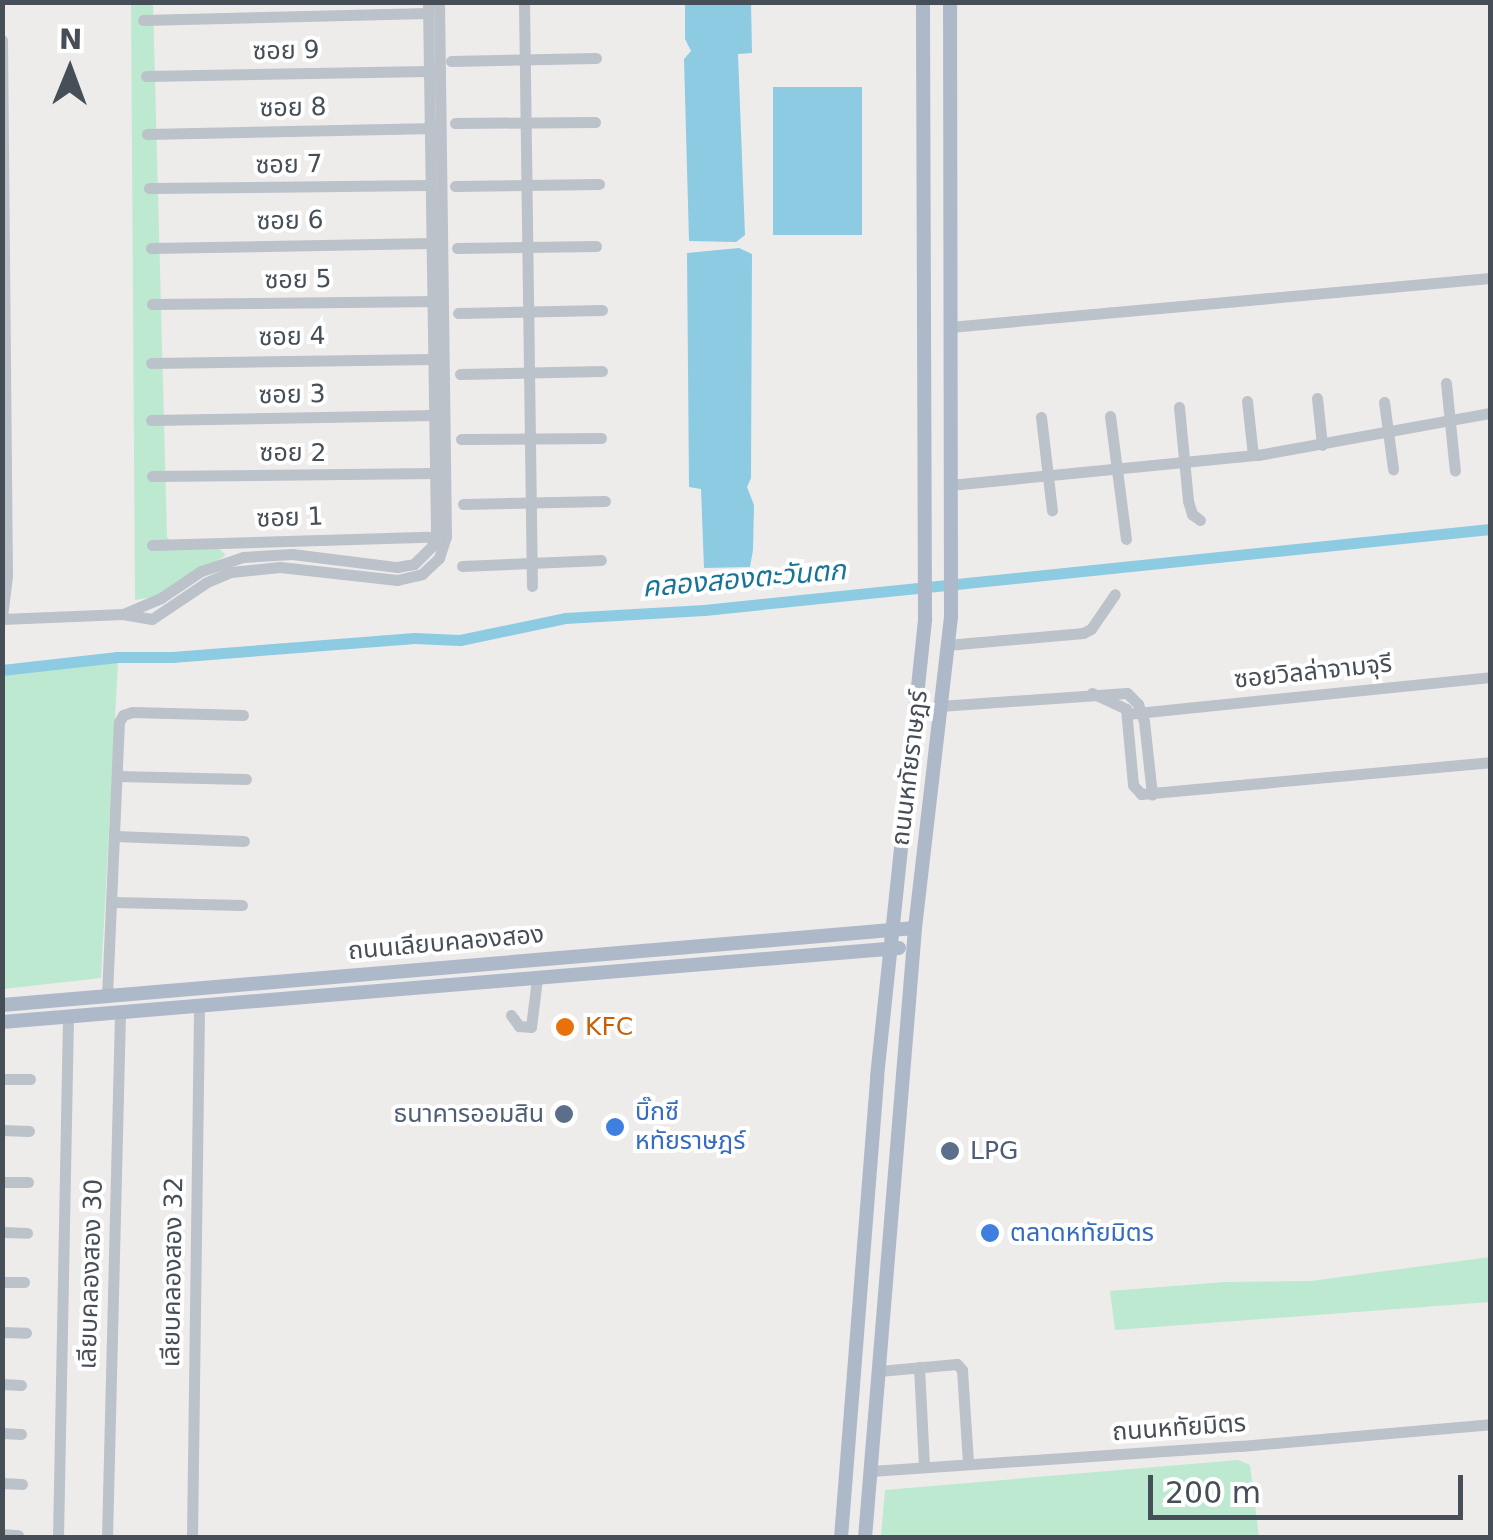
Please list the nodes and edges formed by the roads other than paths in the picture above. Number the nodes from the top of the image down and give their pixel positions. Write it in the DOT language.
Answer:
graph roads {
  1 [pos="439,2"];
  2 [pos="524,2"];
  3 [pos="923,2"];
  4 [pos="950,2"];
  5 [pos="428,8"];
  6 [pos="144,20"];
  7 [pos="2,40"];
  8 [pos="596,58"];
  9 [pos="525,60"];
  10 [pos="451,62"];
  11 [pos="428,71"];
  12 [pos="146,76"];
  13 [pos="595,122"];
  14 [pos="455,123"];
  15 [pos="526,123"];
  16 [pos="434,128"];
  17 [pos="148,134"];
  18 [pos="599,184"];
  19 [pos="430,186"];
  20 [pos="455,186"];
  21 [pos="526,186"];
  22 [pos="149,188"];
  23 [pos="431,243"];
  24 [pos="596,246"];
  25 [pos="527,247"];
  26 [pos="150,248"];
  27 [pos="457,248"];
  28 [pos="1490,278"];
  29 [pos="438,301"];
  30 [pos="152,304"];
  31 [pos="602,310"];
  32 [pos="528,311"];
  33 [pos="458,313"];
  34 [pos="950,327"];
  35 [pos="434,359"];
  36 [pos="152,363"];
  37 [pos="602,371"];
  38 [pos="460,374"];
  39 [pos="529,374"];
  40 [pos="1446,383"];
  41 [pos="1317,398"];
  42 [pos="1247,401"];
  43 [pos="1384,402"];
  44 [pos="1179,407"];
  45 [pos="1490,413"];
  46 [pos="434,415"];
  47 [pos="1110,416"];
  48 [pos="1041,418"];
  49 [pos="152,420"];
  50 [pos="1450,420"];
  51 [pos="1388,432"];
  52 [pos="530,438"];
  53 [pos="601,438"];
  54 [pos="461,440"];
  55 [pos="1322,445"];
  56 [pos="1253,455"];
  57 [pos="1184,462"];
  58 [pos="1393,468"];
  59 [pos="1115,469"];
  60 [pos="1455,472"];
  61 [pos="435,473"];
  62 [pos="152,476"];
  63 [pos="1048,476"];
  64 [pos="950,485"];
  65 [pos="605,501"];
  66 [pos="531,503"];
  67 [pos="462,504"];
  68 [pos="1052,510"];
  69 [pos="1200,520"];
  70 [pos="428,537"];
  71 [pos="1126,539"];
  72 [pos="152,545"];
  73 [pos="296,555"];
  74 [pos="601,560"];
  75 [pos="532,564"];
  76 [pos="462,566"];
  77 [pos="532,586"];
  78 [pos="1115,594"];
  79 [pos="2,616"];
  80 [pos="948,645"];
  81 [pos="1490,677"];
  82 [pos="1092,693"];
  83 [pos="940,706"];
  84 [pos="1141,712"];
  85 [pos="1127,714"];
  86 [pos="243,716"];
  87 [pos="1490,762"];
  88 [pos="118,776"];
  89 [pos="246,779"];
  90 [pos="1152,795"];
  91 [pos="115,836"];
  92 [pos="244,841"];
  93 [pos="113,902"];
  94 [pos="242,905"];
  95 [pos="896,909"];
  96 [pos="893,928"];
  97 [pos="915,928"];
  98 [pos="863,934"];
  99 [pos="891,948"];
  100 [pos="914,949"];
  101 [pos="854,953"];
  102 [pos="380,970"];
  103 [pos="536,980"];
  104 [pos="886,980"];
  105 [pos="383,992"];
  106 [pos="107,995"];
  107 [pos="2,1005"];
  108 [pos="199,1006"];
  109 [pos="120,1012"];
  110 [pos="511,1015"];
  111 [pos="68,1016"];
  112 [pos="2,1022"];
  113 [pos="2,1079"];
  114 [pos="30,1080"];
  115 [pos="2,1130"];
  116 [pos="29,1131"];
  117 [pos="2,1182"];
  118 [pos="28,1182"];
  119 [pos="2,1232"];
  120 [pos="28,1232"];
  121 [pos="2,1282"];
  122 [pos="24,1282"];
  123 [pos="2,1332"];
  124 [pos="26,1333"];
  125 [pos="919,1367"];
  126 [pos="879,1372"];
  127 [pos="2,1384"];
  128 [pos="21,1385"];
  129 [pos="1490,1424"];
  130 [pos="2,1433"];
  131 [pos="21,1434"];
  132 [pos="968,1464"];
  133 [pos="924,1467"];
  134 [pos="871,1471"];
  135 [pos="848,1472"];
  136 [pos="2,1484"];
  137 [pos="22,1484"];
  138 [pos="2,1534"];
  139 [pos="18,1534"];
  140 [pos="58,1538"];
  141 [pos="107,1538"];
  142 [pos="192,1538"];
  143 [pos="841,1538"];
  144 [pos="865,1538"];
  1 -- 16 [label="street"];
  2 -- 9 [label="street"];
  3 -- 95 [label="main road, ถนนหทัยราษฎร์"];
  4 -- 34 [label="main road, ถนนหทัยราษฎร์"];
  5 -- 6 [label="street"];
  5 -- 11 [label="street"];
  7 -- 79 [label="street"];
  8 -- 9 [label="street"];
  9 -- 10 [label="street"];
  9 -- 15 [label="street"];
  11 -- 12 [label="street, ซอย 9"];
  11 -- 16 [label="street"];
  13 -- 15 [label="street"];
  14 -- 15 [label="street"];
  15 -- 21 [label="street"];
  16 -- 17 [label="street, ซอย 8"];
  16 -- 19 [label="street"];
  16 -- 29 [label="street"];
  18 -- 21 [label="street"];
  19 -- 22 [label="street, ซอย 7"];
  19 -- 23 [label="street"];
  20 -- 21 [label="street"];
  21 -- 25 [label="street"];
  23 -- 26 [label="street, ซอย 6"];
  23 -- 29 [label="street"];
  24 -- 25 [label="street"];
  25 -- 27 [label="street"];
  25 -- 32 [label="street"];
  28 -- 34 [label="street"];
  29 -- 30 [label="street, ซอย 5"];
  29 -- 35 [label="street"];
  29 -- 73 [label="street"];
  31 -- 32 [label="street"];
  32 -- 33 [label="street"];
  32 -- 39 [label="street"];
  34 -- 64 [label="main road, ถนนหทัยราษฎร์"];
  35 -- 36 [label="street, ซอย 4"];
  35 -- 46 [label="street"];
  37 -- 39 [label="street"];
  38 -- 39 [label="street"];
  39 -- 52 [label="street"];
  40 -- 50 [label="street"];
  41 -- 55 [label="street"];
  42 -- 56 [label="street"];
  43 -- 51 [label="street"];
  44 -- 57 [label="street"];
  45 -- 50 [label="street"];
  46 -- 49 [label="street, ซอย 3"];
  46 -- 61 [label="street"];
  47 -- 59 [label="street"];
  48 -- 63 [label="street"];
  50 -- 51 [label="street"];
  50 -- 60 [label="street"];
  51 -- 55 [label="street"];
  51 -- 58 [label="street"];
  52 -- 53 [label="street"];
  52 -- 54 [label="street"];
  52 -- 66 [label="street"];
  55 -- 56 [label="street"];
  56 -- 57 [label="street"];
  57 -- 59 [label="street"];
  57 -- 69 [label="street"];
  59 -- 63 [label="street"];
  59 -- 71 [label="street"];
  61 -- 62 [label="street, ซอย 2"];
  61 -- 73 [label="street"];
  63 -- 64 [label="street"];
  63 -- 68 [label="street"];
  64 -- 80 [label="main road, ถนนหทัยราษฎร์"];
  65 -- 66 [label="street"];
  66 -- 67 [label="street"];
  66 -- 75 [label="street"];
  70 -- 73 [label="street, ซอย 1"];
  72 -- 73 [label="street, ซอย 1"];
  73 -- 79 [label="street"];
  74 -- 75 [label="street"];
  75 -- 76 [label="street"];
  75 -- 77 [label="street"];
  78 -- 80 [label="street"];
  80 -- 83 [label="main road, ถนนหทัยราษฎร์"];
  81 -- 84 [label="street, ซอยวิลล่าจามจุรี"];
  82 -- 83 [label="street"];
  82 -- 84 [label="street"];
  82 -- 85 [label="street"];
  83 -- 97 [label="main road, ถนนหทัยราษฎร์"];
  84 -- 85 [label="street, ซอยวิลล่าจามจุรี"];
  84 -- 90 [label="street"];
  85 -- 90 [label="street"];
  86 -- 88 [label="street"];
  87 -- 90 [label="street"];
  88 -- 89 [label="street"];
  88 -- 91 [label="street"];
  91 -- 92 [label="street"];
  91 -- 93 [label="street"];
  93 -- 94 [label="street"];
  93 -- 106 [label="street"];
  95 -- 96 [label="main road, ถนนหทัยราษฎร์"];
  95 -- 98 [label="main road"];
  96 -- 97 [label="main road, ถนนเลียบคลองสอง"];
  96 -- 98 [label="main road, ถนนเลียบคลองสอง"];
  96 -- 99 [label="main road, ถนนหทัยราษฎร์"];
  97 -- 100 [label="main road, ถนนหทัยราษฎร์"];
  98 -- 102 [label="main road, ถนนเลียบคลองสอง"];
  99 -- 100 [label="main road, ถนนเลียบคลองสอง"];
  99 -- 101 [label="main road, ถนนเลียบคลองสอง"];
  99 -- 104 [label="main road, ถนนหทัยราษฎร์"];
  100 -- 126 [label="main road, ถนนหทัยราษฎร์"];
  101 -- 103 [label="main road, ถนนเลียบคลองสอง"];
  101 -- 104 [label="main road"];
  102 -- 105 [label="main road"];
  102 -- 106 [label="main road, ถนนเลียบคลองสอง"];
  103 -- 105 [label="main road, ถนนเลียบคลองสอง"];
  103 -- 110 [label="street"];
  104 -- 135 [label="main road, ถนนหทัยราษฎร์"];
  105 -- 108 [label="main road, ถนนเลียบคลองสอง"];
  106 -- 107 [label="main road, ถนนเลียบคลองสอง"];
  108 -- 109 [label="main road, ถนนเลียบคลองสอง"];
  108 -- 142 [label="street, เลียบคลองสอง 32"];
  109 -- 111 [label="main road, ถนนเลียบคลองสอง"];
  109 -- 141 [label="street, เลียบคลองสอง 30"];
  111 -- 112 [label="main road, ถนนเลียบคลองสอง"];
  111 -- 140 [label="street"];
  113 -- 114 [label="street"];
  115 -- 116 [label="street"];
  117 -- 118 [label="street"];
  119 -- 120 [label="street"];
  121 -- 122 [label="street"];
  123 -- 124 [label="street"];
  125 -- 126 [label="street"];
  125 -- 132 [label="street"];
  125 -- 133 [label="street"];
  126 -- 134 [label="main road, ถนนหทัยราษฎร์"];
  127 -- 128 [label="street"];
  129 -- 132 [label="street, ถนนหทัยมิตร"];
  130 -- 131 [label="street"];
  132 -- 133 [label="street, ถนนหทัยมิตร"];
  133 -- 134 [label="street, ถนนหทัยมิตร"];
  134 -- 135 [label="main road"];
  134 -- 144 [label="main road, ถนนหทัยราษฎร์"];
  135 -- 143 [label="main road, ถนนหทัยราษฎร์"];
  136 -- 137 [label="street"];
  138 -- 139 [label="street"];
}
